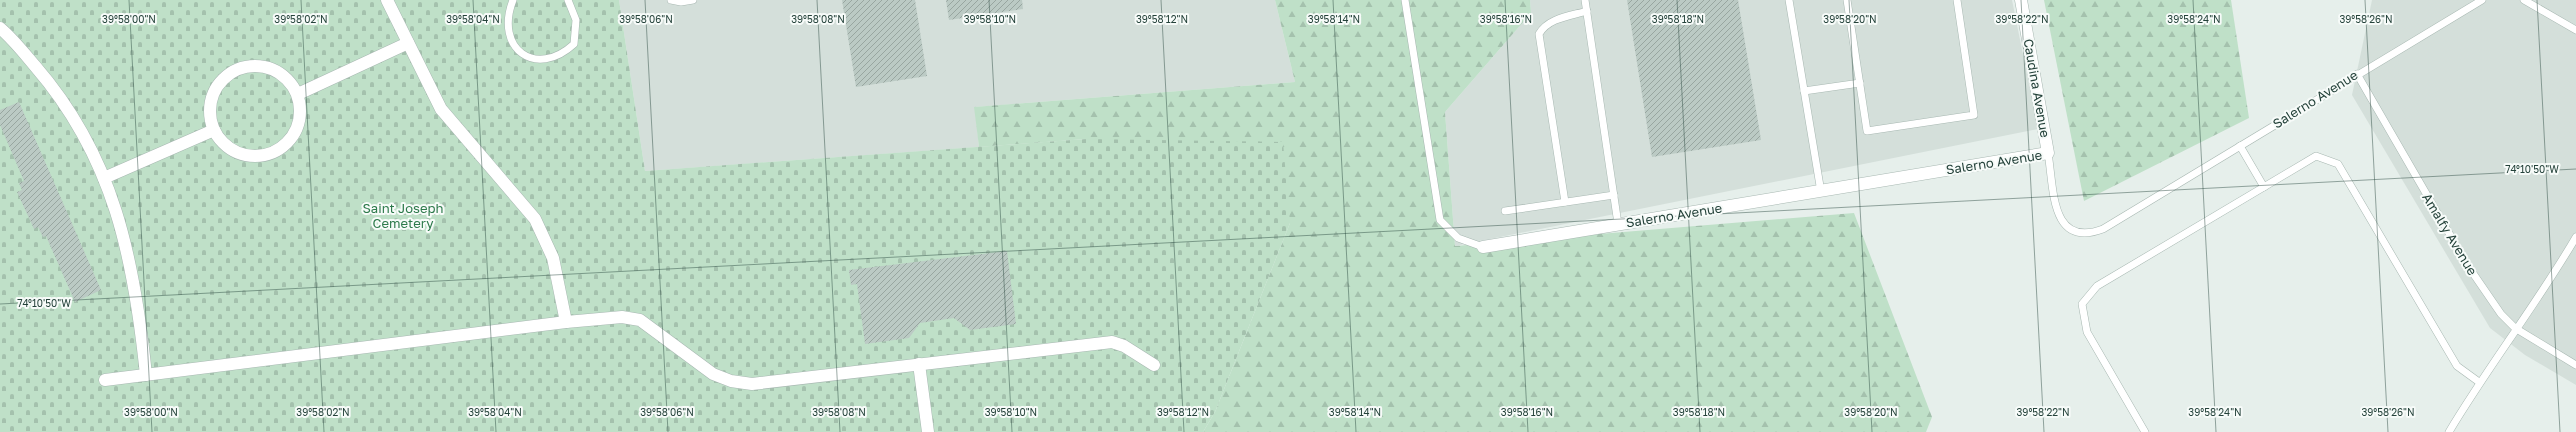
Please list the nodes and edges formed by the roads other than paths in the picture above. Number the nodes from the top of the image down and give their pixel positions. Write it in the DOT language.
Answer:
graph roads {
  1 [pos="387,0"];
  2 [pos="513,0"];
  3 [pos="568,0"];
  4 [pos="671,0"];
  5 [pos="693,0"];
  6 [pos="1405,0"];
  7 [pos="1585,0"];
  8 [pos="1789,0"];
  9 [pos="1847,0"];
  10 [pos="1956,0"];
  11 [pos="2021,0"];
  12 [pos="2482,0"];
  13 [pos="2524,0"];
  14 [pos="1587,11"];
  15 [pos="0,28"];
  16 [pos="2576,30"];
  17 [pos="408,43"];
  18 [pos="2357,74"];
  19 [pos="1860,83"];
  20 [pos="1804,91"];
  21 [pos="298,94"];
  22 [pos="214,130"];
  23 [pos="2240,146"];
  24 [pos="2048,153"];
  25 [pos="104,178"];
  26 [pos="2264,187"];
  27 [pos="1820,192"];
  28 [pos="1614,195"];
  29 [pos="1565,202"];
  30 [pos="1505,211"];
  31 [pos="1618,224"];
  32 [pos="2576,237"];
  33 [pos="1483,247"];
  34 [pos="566,322"];
  35 [pos="2516,328"];
  36 [pos="919,364"];
  37 [pos="1154,365"];
  38 [pos="2576,365"];
  39 [pos="146,375"];
  40 [pos="105,380"];
  41 [pos="2479,382"];
  42 [pos="928,432"];
  43 [pos="2145,432"];
  44 [pos="2449,432"];
  1 -- 17 [label="street"];
  2 -- 3 [label="lane"];
  4 -- 5 [label="lane"];
  6 -- 33 [label="lane"];
  7 -- 14 [label="lane"];
  8 -- 20 [label="lane"];
  9 -- 19 [label="lane"];
  10 -- 19 [label="lane"];
  11 -- 24 [label="street, Caudina Avenue"];
  12 -- 18 [label="lane, Salerno Avenue"];
  13 -- 16 [label="lane"];
  14 -- 28 [label="lane"];
  14 -- 29 [label="lane"];
  15 -- 25 [label="street"];
  17 -- 21 [label="street"];
  17 -- 34 [label="street"];
  18 -- 23 [label="lane, Salerno Avenue"];
  18 -- 35 [label="lane, Amalfy Avenue"];
  19 -- 20 [label="lane"];
  20 -- 27 [label="lane"];
  21 -- 22 [label="street"];
  21 -- 22 [label="street"];
  22 -- 25 [label="street"];
  23 -- 24 [label="lane, Salerno Avenue"];
  23 -- 26 [label="lane"];
  24 -- 27 [label="street, Salerno Avenue"];
  25 -- 39 [label="street"];
  26 -- 41 [label="lane"];
  26 -- 43 [label="lane"];
  27 -- 31 [label="street, Salerno Avenue"];
  28 -- 29 [label="lane"];
  28 -- 31 [label="lane"];
  29 -- 30 [label="lane"];
  31 -- 33 [label="street, Salerno Avenue"];
  32 -- 35 [label="lane"];
  34 -- 36 [label="street"];
  34 -- 39 [label="street"];
  35 -- 38 [label="lane, Amalfy Avenue"];
  35 -- 41 [label="lane"];
  36 -- 37 [label="street"];
  36 -- 42 [label="street"];
  39 -- 40 [label="street"];
  41 -- 44 [label="lane"];
}
